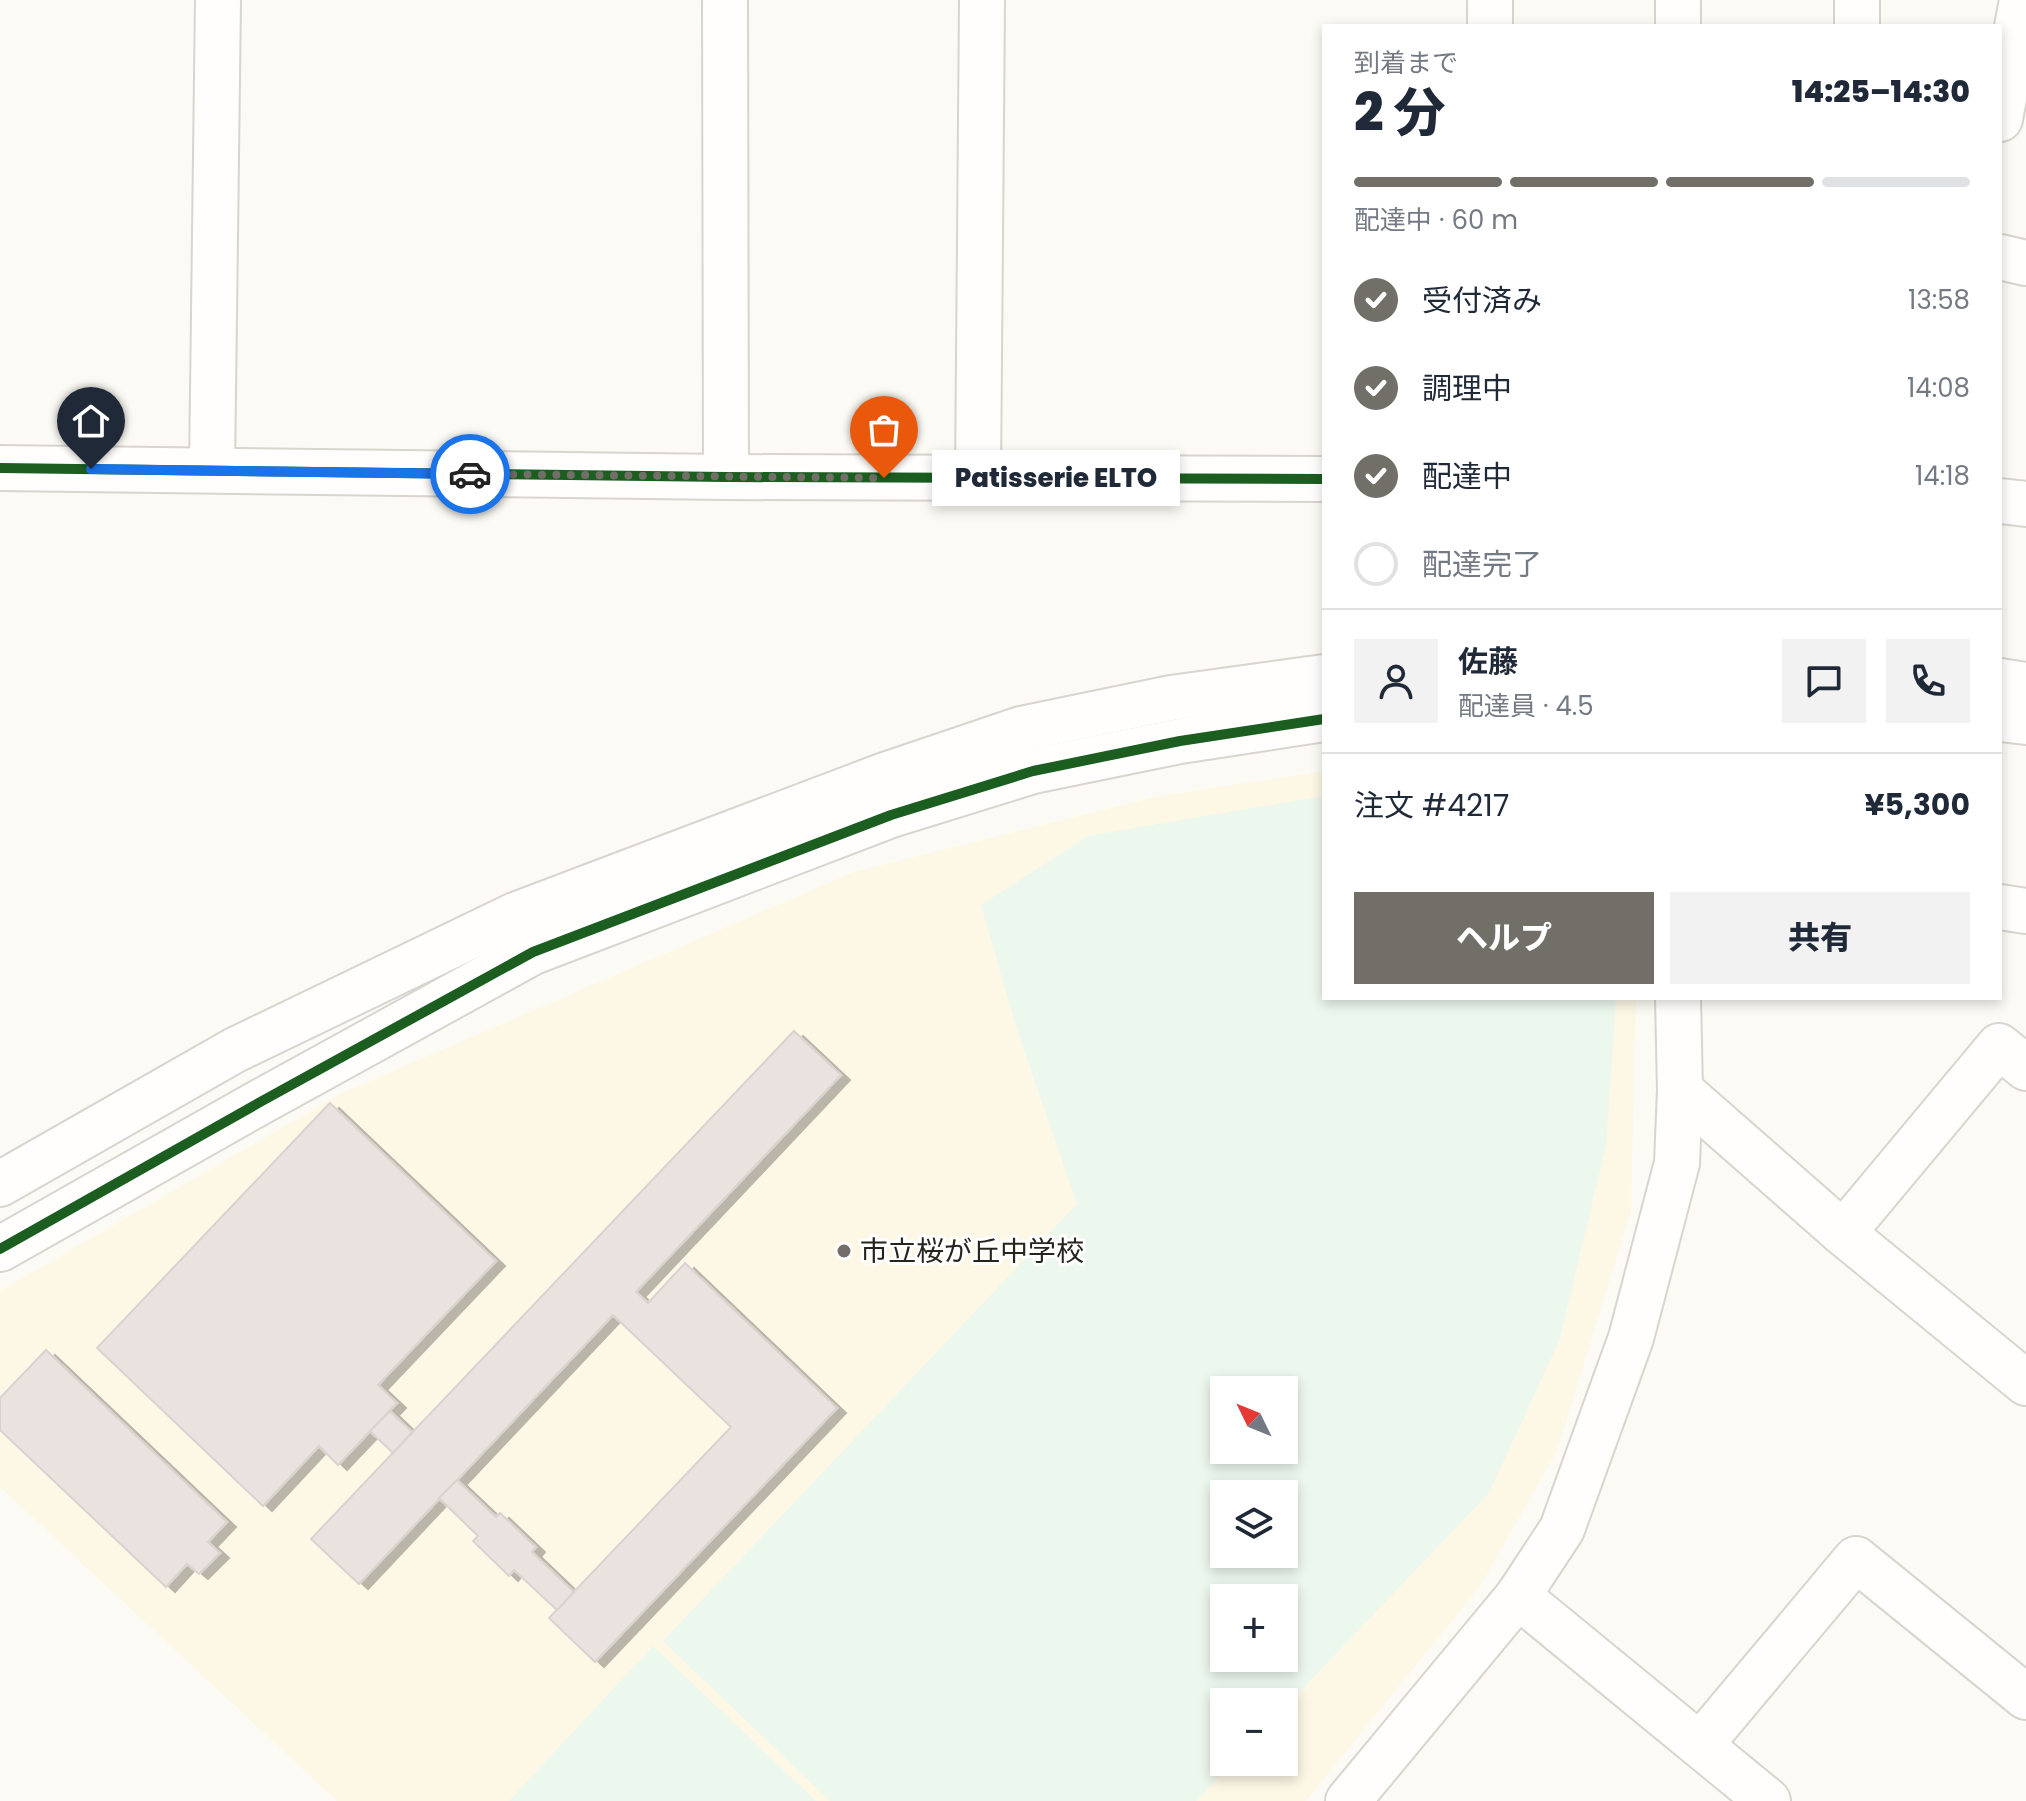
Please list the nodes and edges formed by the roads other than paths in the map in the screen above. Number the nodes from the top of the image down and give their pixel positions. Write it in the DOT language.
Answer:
graph roads {
  1 [pos="218,0"];
  2 [pos="725,0"];
  3 [pos="982,0"];
  4 [pos="1490,0"];
  5 [pos="1678,0"];
  6 [pos="1857,0"];
  7 [pos="2022,0"];
  8 [pos="1490,24"];
  9 [pos="1678,24"];
  10 [pos="1857,24"];
  11 [pos="2002,108"];
  12 [pos="2002,257"];
  13 [pos="2026,263"];
  14 [pos="0,468"];
  15 [pos="212,470"];
  16 [pos="726,477"];
  17 [pos="978,478"];
  18 [pos="1322,479"];
  19 [pos="2002,501"];
  20 [pos="2026,504"];
  21 [pos="1322,677"];
  22 [pos="2002,681"];
  23 [pos="2026,685"];
  24 [pos="1322,719"];
  25 [pos="2002,719"];
  26 [pos="2026,722"];
  27 [pos="2002,907"];
  28 [pos="2026,911"];
  29 [pos="1678,1000"];
  30 [pos="2026,1068"];
  31 [pos="1680,1090"];
  32 [pos="0,1184"];
  33 [pos="1843,1233"];
  34 [pos="0,1249"];
  35 [pos="2026,1383"];
  36 [pos="1518,1596"];
  37 [pos="2026,1697"];
  38 [pos="1700,1745"];
  39 [pos="1359,1797"];
  40 [pos="1768,1801"];
  1 -- 15 [label="street"];
  2 -- 16 [label="street"];
  3 -- 17 [label="street"];
  4 -- 8 [label="street"];
  5 -- 9 [label="street"];
  6 -- 10 [label="street"];
  7 -- 11 [label="street"];
  12 -- 13 [label="street"];
  14 -- 15 [label="street"];
  15 -- 16 [label="street"];
  16 -- 17 [label="street"];
  17 -- 18 [label="street"];
  19 -- 20 [label="street"];
  21 -- 32 [label="street"];
  22 -- 23 [label="street"];
  24 -- 34 [label="street"];
  25 -- 26 [label="street"];
  27 -- 28 [label="street"];
  29 -- 31 [label="street"];
  30 -- 33 [label="street"];
  31 -- 33 [label="street"];
  31 -- 36 [label="street"];
  33 -- 35 [label="street"];
  36 -- 38 [label="street"];
  36 -- 39 [label="street"];
  37 -- 38 [label="street"];
  38 -- 40 [label="street"];
}
